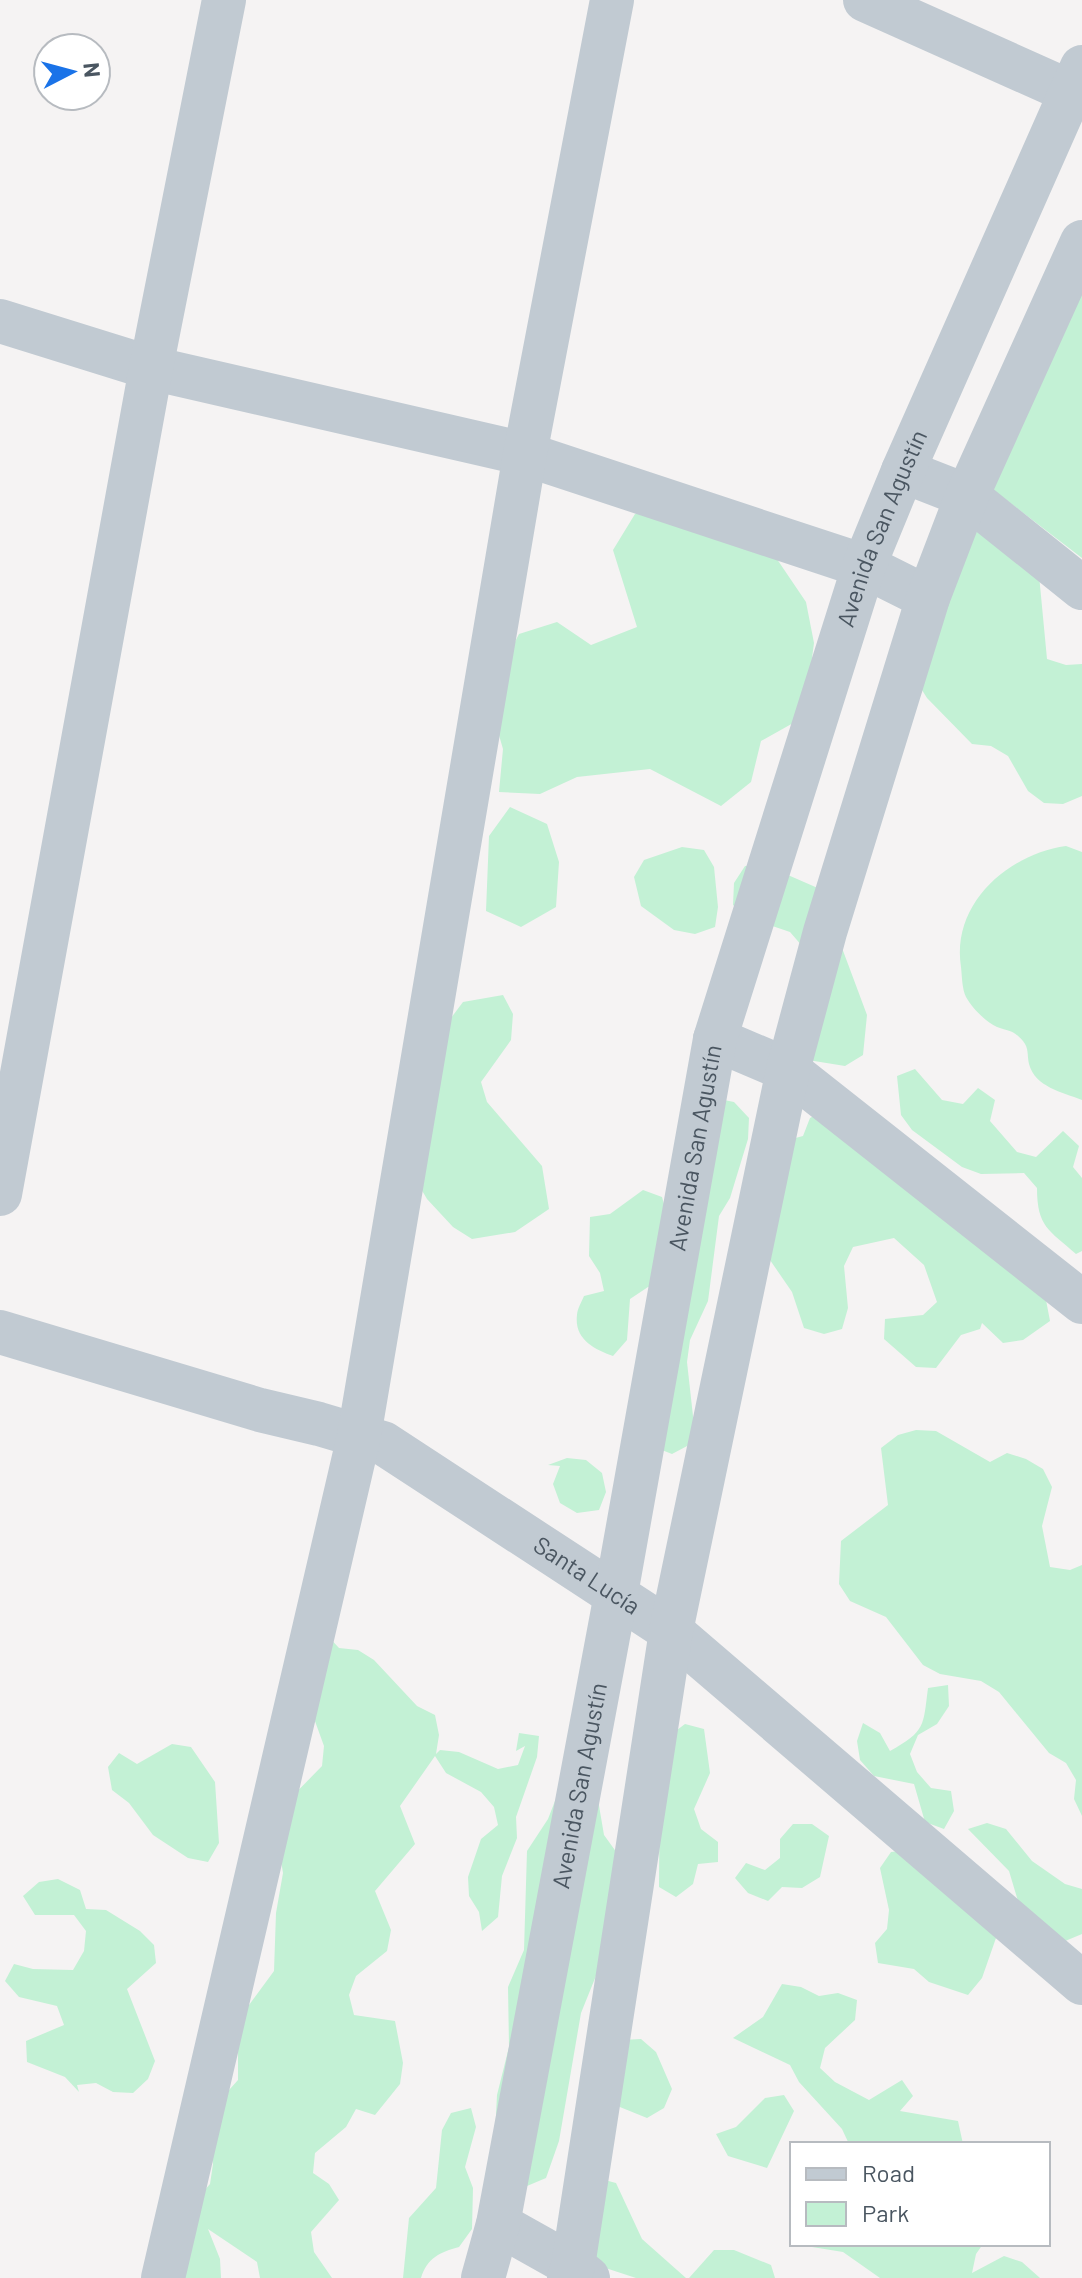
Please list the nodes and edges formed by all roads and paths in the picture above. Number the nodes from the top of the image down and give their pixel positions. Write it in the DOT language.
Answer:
graph roads {
  1 [pos="224,0"];
  2 [pos="612,0"];
  3 [pos="865,0"];
  4 [pos="1078,85"];
  5 [pos="1082,242"];
  6 [pos="0,321"];
  7 [pos="151,368"];
  8 [pos="525,454"];
  9 [pos="903,471"];
  10 [pos="967,496"];
  11 [pos="864,566"];
  12 [pos="1082,588"];
  13 [pos="928,598"];
  14 [pos="715,1039"];
  15 [pos="788,1070"];
  16 [pos="0,1194"];
  17 [pos="1082,1302"];
  18 [pos="0,1332"];
  19 [pos="359,1436"];
  20 [pos="616,1594"];
  21 [pos="671,1631"];
  22 [pos="1082,1983"];
  23 [pos="498,2224"];
  24 [pos="577,2274"];
  25 [pos="163,2278"];
  26 [pos="483,2278"];
  1 -- 7 [label="street"];
  2 -- 8 [label="street"];
  3 -- 4 [label="street"];
  4 -- 9 [label="street, Avenida San Agustín"];
  5 -- 10 [label="street"];
  6 -- 7 [label="street"];
  7 -- 8 [label="street"];
  7 -- 16 [label="street"];
  8 -- 11 [label="street"];
  8 -- 19 [label="street"];
  9 -- 10 [label="street"];
  9 -- 11 [label="street, Avenida San Agustín"];
  10 -- 12 [label="street"];
  10 -- 13 [label="street"];
  11 -- 13 [label="street"];
  11 -- 14 [label="street, Avenida San Agustín"];
  13 -- 15 [label="street"];
  14 -- 15 [label="street"];
  14 -- 20 [label="street, Avenida San Agustín"];
  15 -- 17 [label="street"];
  15 -- 21 [label="street"];
  18 -- 19 [label="street, Santa Lucía"];
  19 -- 20 [label="street, Santa Lucía"];
  19 -- 25 [label="street"];
  20 -- 21 [label="street, Santa Lucía"];
  20 -- 23 [label="street, Avenida San Agustín"];
  21 -- 22 [label="street, Santa Lucía"];
  21 -- 24 [label="street"];
  23 -- 24 [label="street"];
  23 -- 26 [label="street, Avenida San Agustín"];
}
